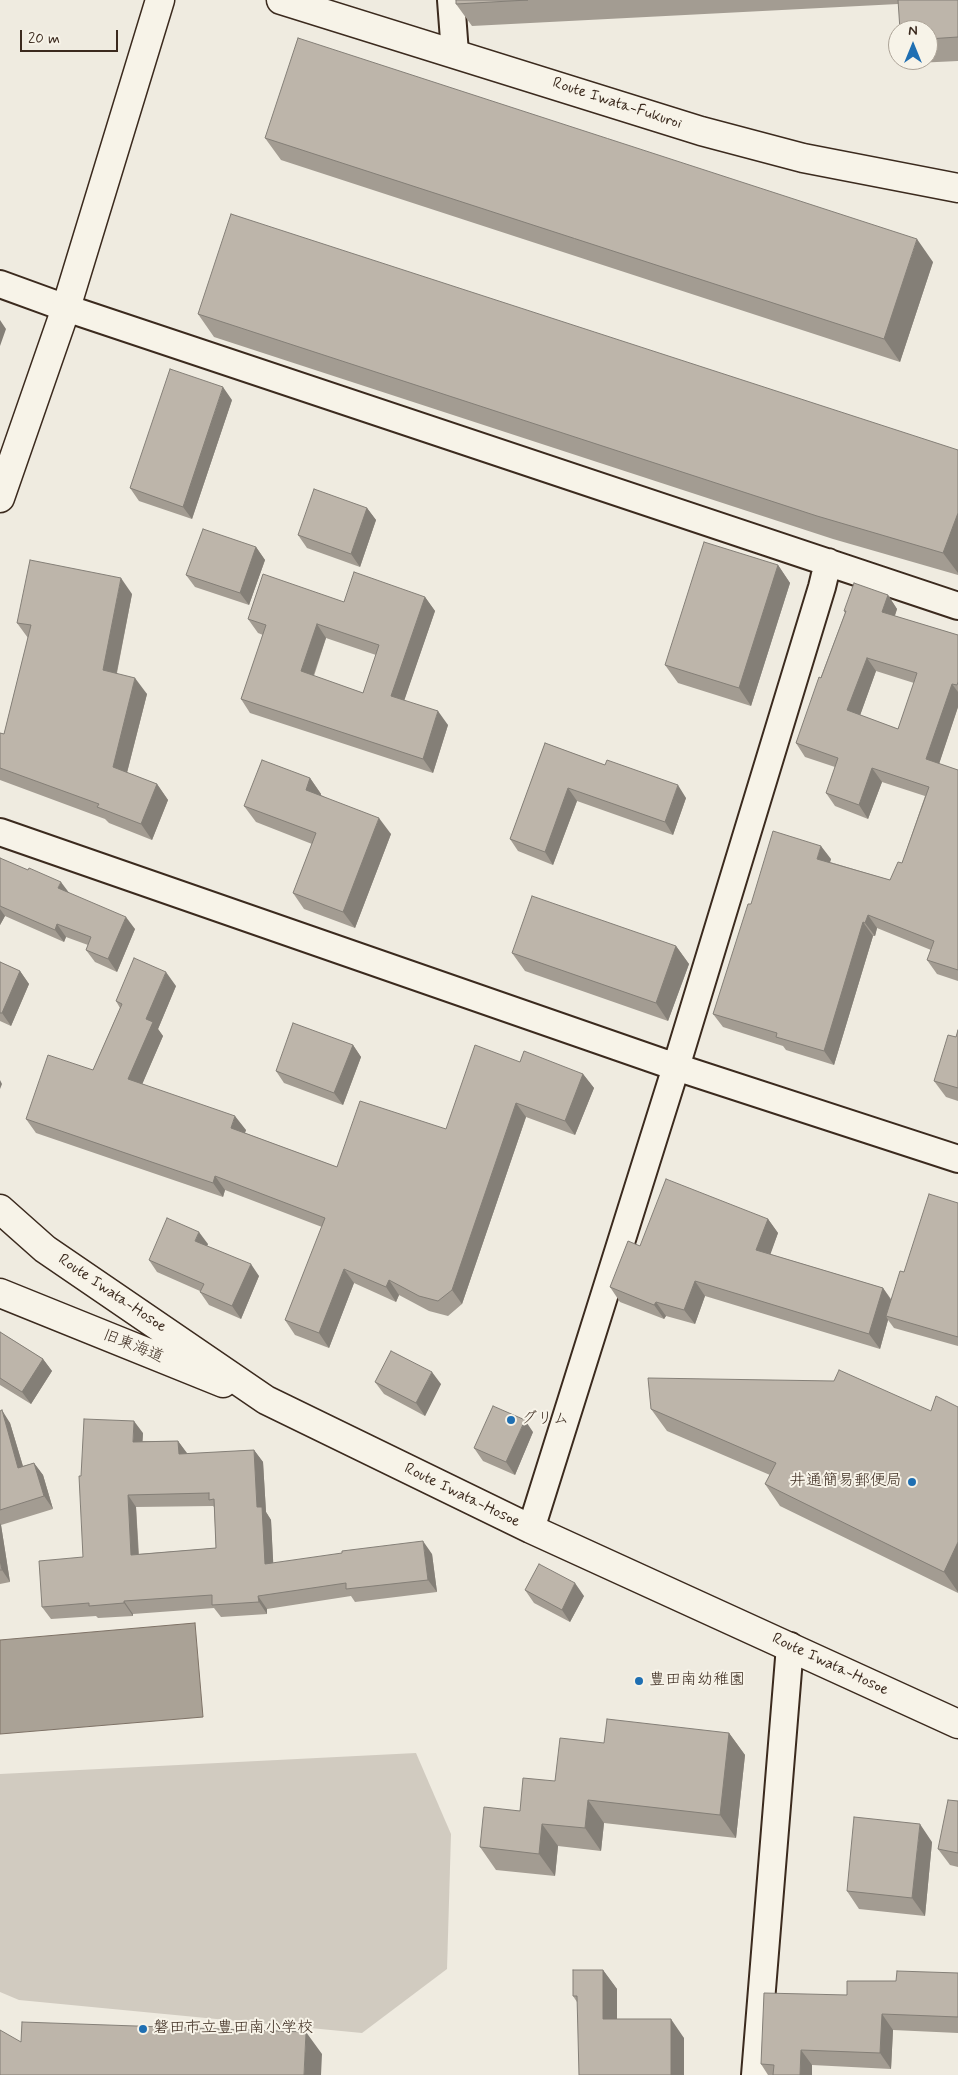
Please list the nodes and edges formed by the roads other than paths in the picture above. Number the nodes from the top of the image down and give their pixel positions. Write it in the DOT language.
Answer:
graph roads {
  1 [pos="160,0"];
  2 [pos="282,0"];
  3 [pos="451,0"];
  4 [pos="455,53"];
  5 [pos="958,188"];
  6 [pos="0,284"];
  7 [pos="66,308"];
  8 [pos="2,486"];
  9 [pos="828,562"];
  10 [pos="958,606"];
  11 [pos="0,832"];
  12 [pos="676,1067"];
  13 [pos="958,1159"];
  14 [pos="0,1209"];
  15 [pos="0,1293"];
  16 [pos="266,1400"];
  17 [pos="531,1529"];
  18 [pos="790,1646"];
  19 [pos="958,1724"];
  20 [pos="755,2075"];
  1 -- 7 [label="main road"];
  2 -- 4 [label="main road, Route Iwata-Fukuroi"];
  3 -- 4 [label="street"];
  4 -- 5 [label="main road, Route Iwata-Fukuroi"];
  6 -- 7 [label="street"];
  7 -- 8 [label="main road"];
  7 -- 9 [label="street"];
  9 -- 10 [label="street"];
  9 -- 12 [label="street"];
  11 -- 12 [label="street"];
  12 -- 13 [label="street"];
  12 -- 17 [label="street"];
  14 -- 16 [label="main road, Route Iwata-Hosoe"];
  15 -- 16 [label="main road, 旧東海道"];
  16 -- 17 [label="main road, Route Iwata-Hosoe"];
  17 -- 18 [label="main road, Route Iwata-Hosoe"];
  18 -- 19 [label="main road, Route Iwata-Hosoe"];
  18 -- 20 [label="street"];
}
